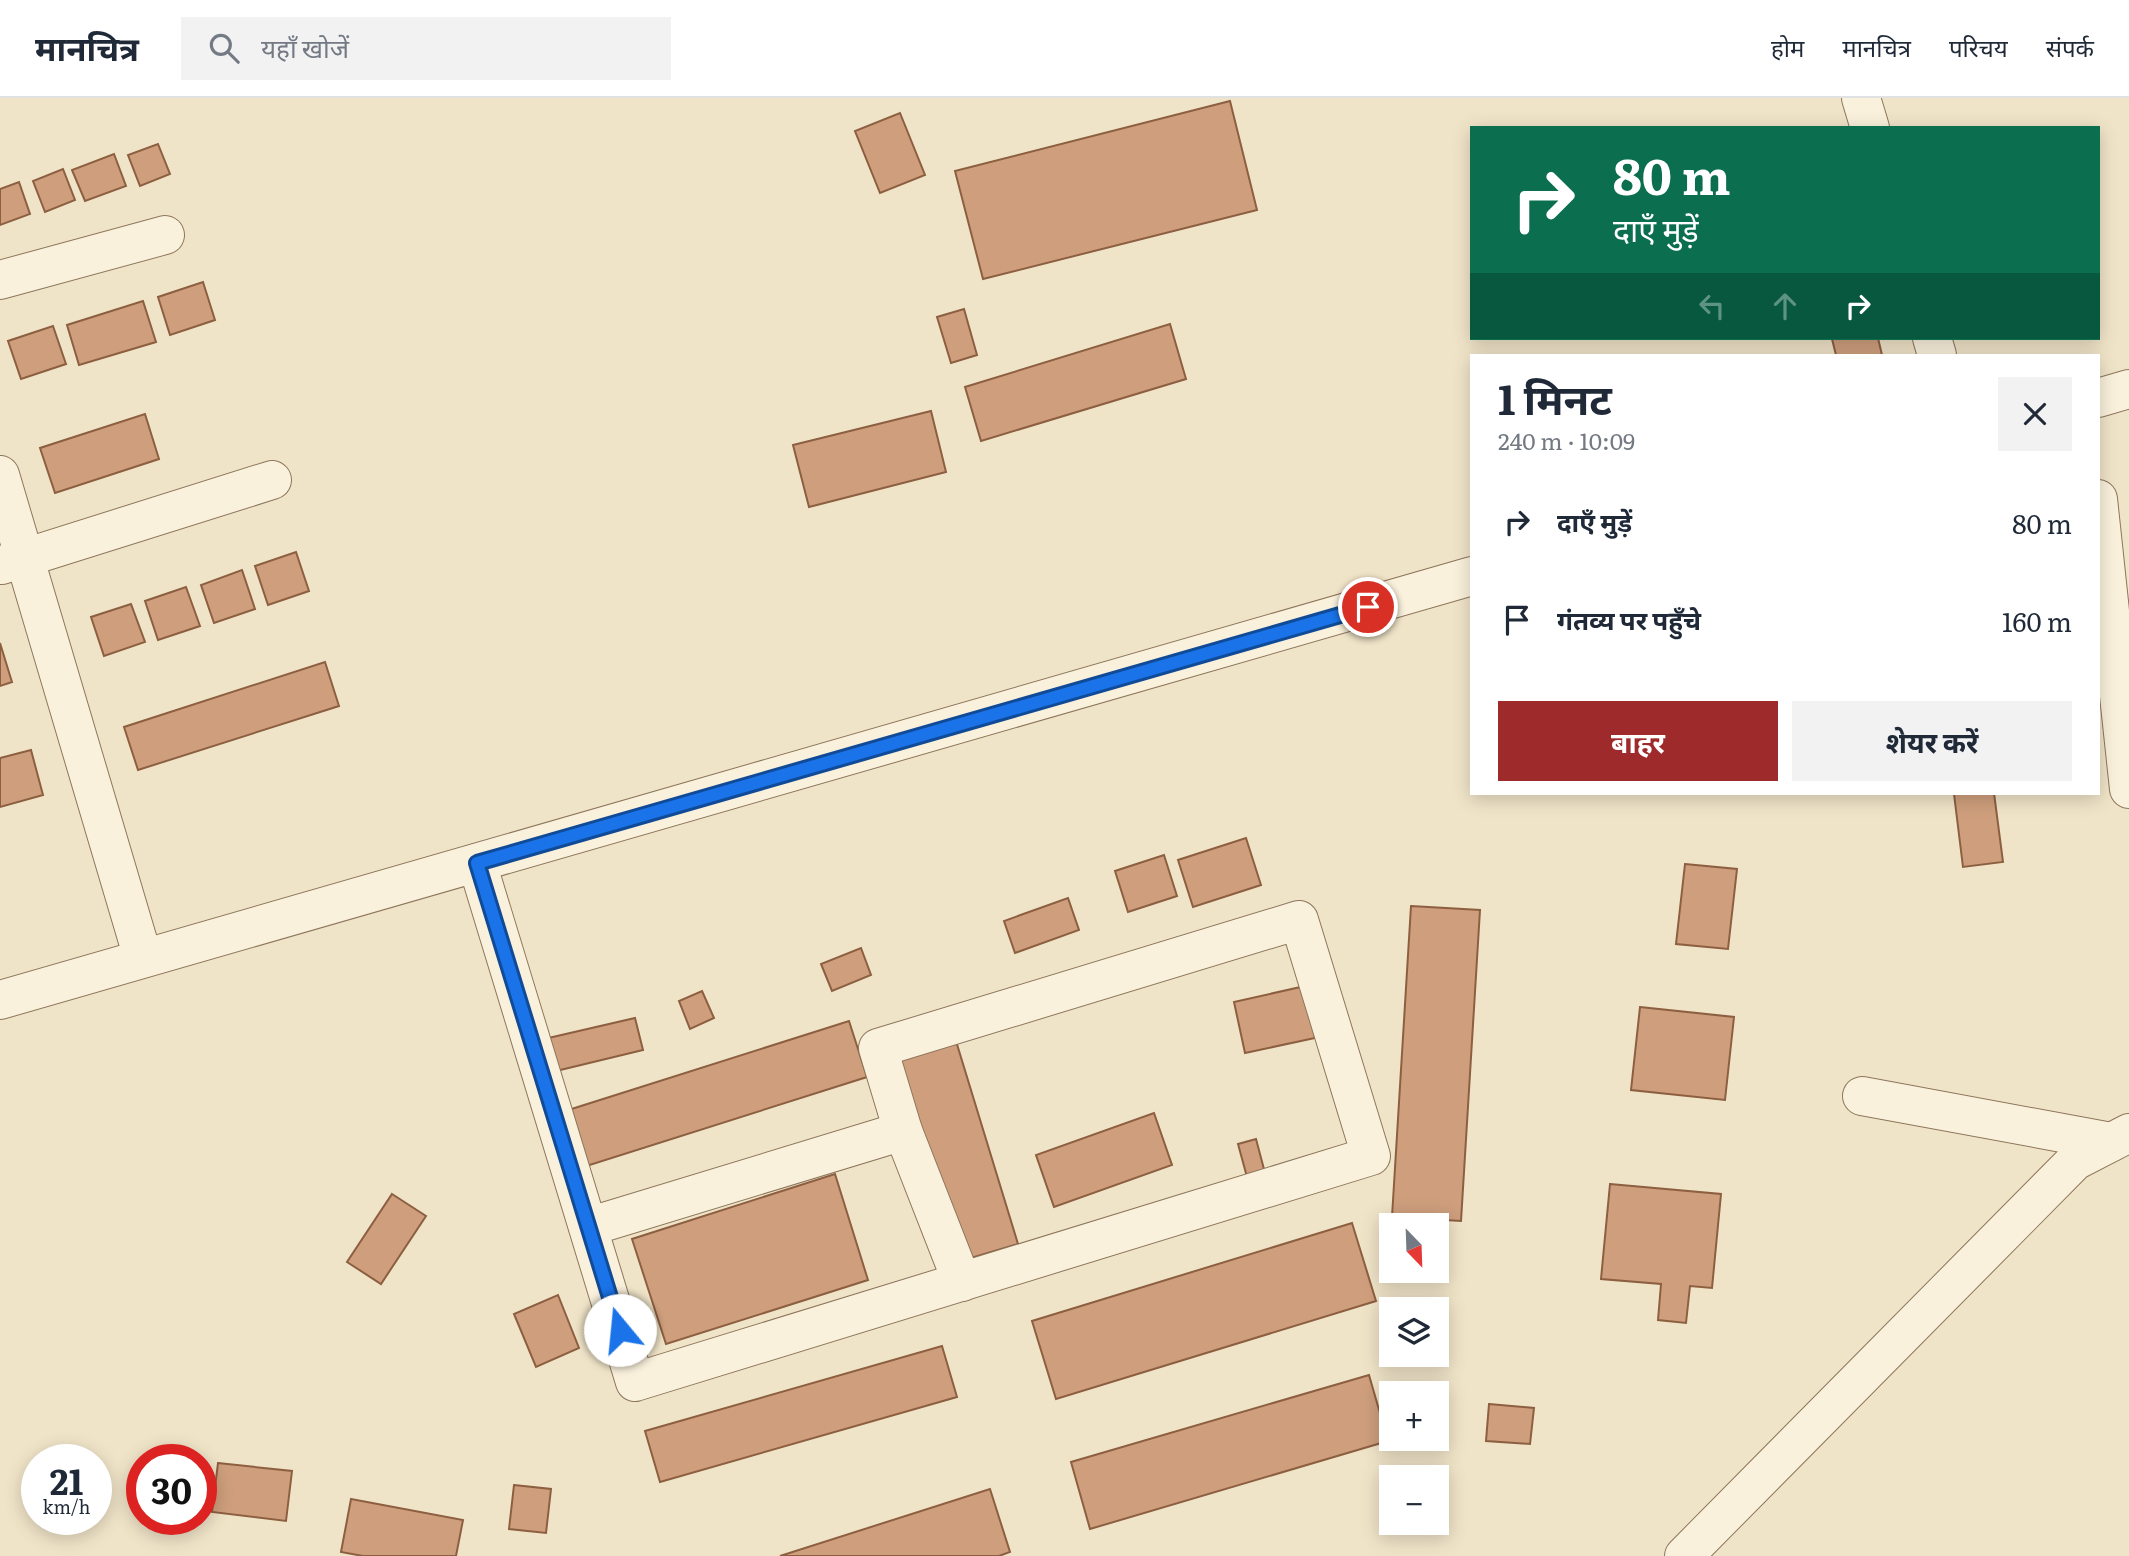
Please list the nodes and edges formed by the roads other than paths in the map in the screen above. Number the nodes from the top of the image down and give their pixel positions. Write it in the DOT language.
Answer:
graph roads {
  1 [pos="1861,98"];
  2 [pos="1869,126"];
  3 [pos="165,235"];
  4 [pos="0,280"];
  5 [pos="2129,389"];
  6 [pos="2100,397"];
  7 [pos="0,475"];
  8 [pos="272,480"];
  9 [pos="2100,518"];
  10 [pos="12,562"];
  11 [pos="1470,577"];
  12 [pos="2129,789"];
  13 [pos="477,863"];
  14 [pos="143,958"];
  15 [pos="0,1000"];
  16 [pos="1862,1096"];
  17 [pos="903,1131"];
  18 [pos="2120,1138"];
  19 [pos="589,1227"];
  20 [pos="962,1282"];
  21 [pos="1684,1556"];
  1 -- 2 [label="street"];
  3 -- 4 [label="street"];
  5 -- 6 [label="street"];
  7 -- 10 [label="street"];
  8 -- 10 [label="street"];
  9 -- 12 [label="street"];
  10 -- 14 [label="street"];
  11 -- 13 [label="street"];
  13 -- 14 [label="street"];
  13 -- 19 [label="street"];
  14 -- 15 [label="street"];
  16 -- 18 [label="street"];
  17 -- 19 [label="street"];
  17 -- 20 [label="street"];
  17 -- 20 [label="street"];
  18 -- 21 [label="street"];
  19 -- 20 [label="street"];
}
